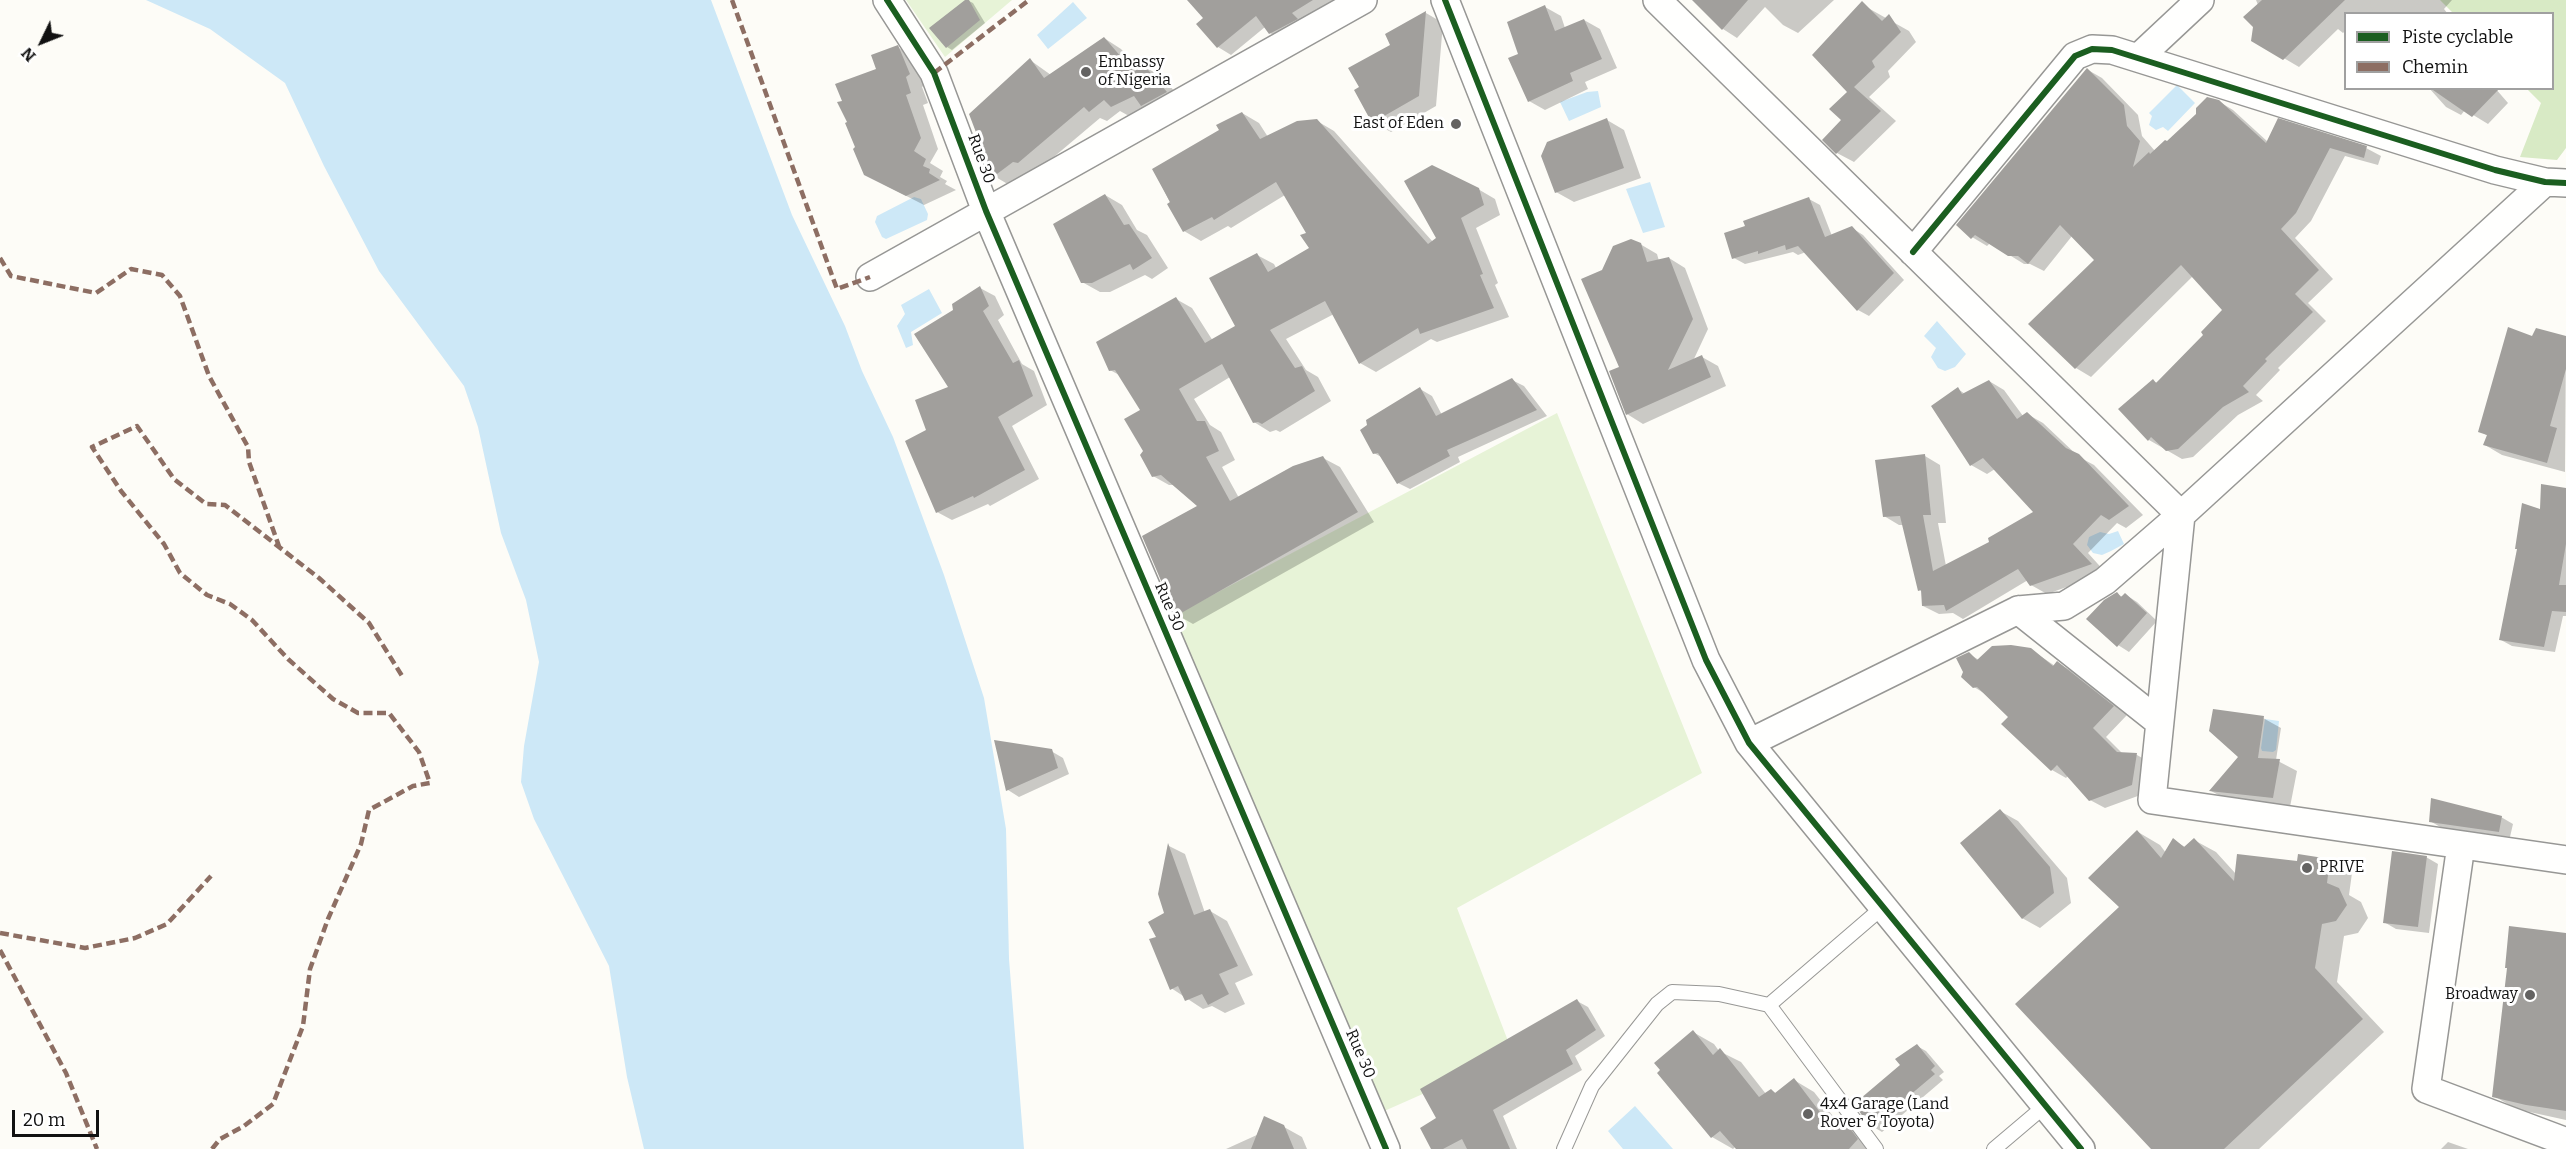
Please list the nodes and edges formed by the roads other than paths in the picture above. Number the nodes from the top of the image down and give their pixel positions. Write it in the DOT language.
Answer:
graph roads {
  1 [pos="887,0"];
  2 [pos="1363,0"];
  3 [pos="1445,0"];
  4 [pos="1657,0"];
  5 [pos="2200,0"];
  6 [pos="2138,58"];
  7 [pos="2555,183"];
  8 [pos="986,211"];
  9 [pos="1913,252"];
  10 [pos="870,277"];
  11 [pos="2181,515"];
  12 [pos="2018,610"];
  13 [pos="2160,722"];
  14 [pos="1749,743"];
  15 [pos="2460,845"];
  16 [pos="2566,860"];
  17 [pos="1883,907"];
  18 [pos="1769,1005"];
  19 [pos="2046,1105"];
  20 [pos="2564,1141"];
  21 [pos="1386,1149"];
  22 [pos="1564,1149"];
  23 [pos="1876,1149"];
  24 [pos="1994,1149"];
  25 [pos="2081,1149"];
  1 -- 8 [label="street, Rue 30"];
  2 -- 8 [label="street"];
  3 -- 14 [label="street"];
  4 -- 9 [label="street"];
  5 -- 6 [label="street"];
  6 -- 7 [label="street"];
  6 -- 9 [label="street"];
  7 -- 11 [label="street"];
  8 -- 10 [label="street"];
  8 -- 21 [label="street, Rue 30"];
  9 -- 11 [label="street"];
  11 -- 12 [label="street"];
  11 -- 13 [label="street"];
  12 -- 13 [label="street"];
  12 -- 14 [label="street"];
  13 -- 15 [label="street"];
  14 -- 17 [label="street"];
  15 -- 16 [label="street"];
  15 -- 20 [label="street"];
  17 -- 18 [label="lane"];
  17 -- 19 [label="street"];
  18 -- 22 [label="lane"];
  18 -- 23 [label="lane"];
  19 -- 24 [label="lane"];
  19 -- 25 [label="street"];
}
